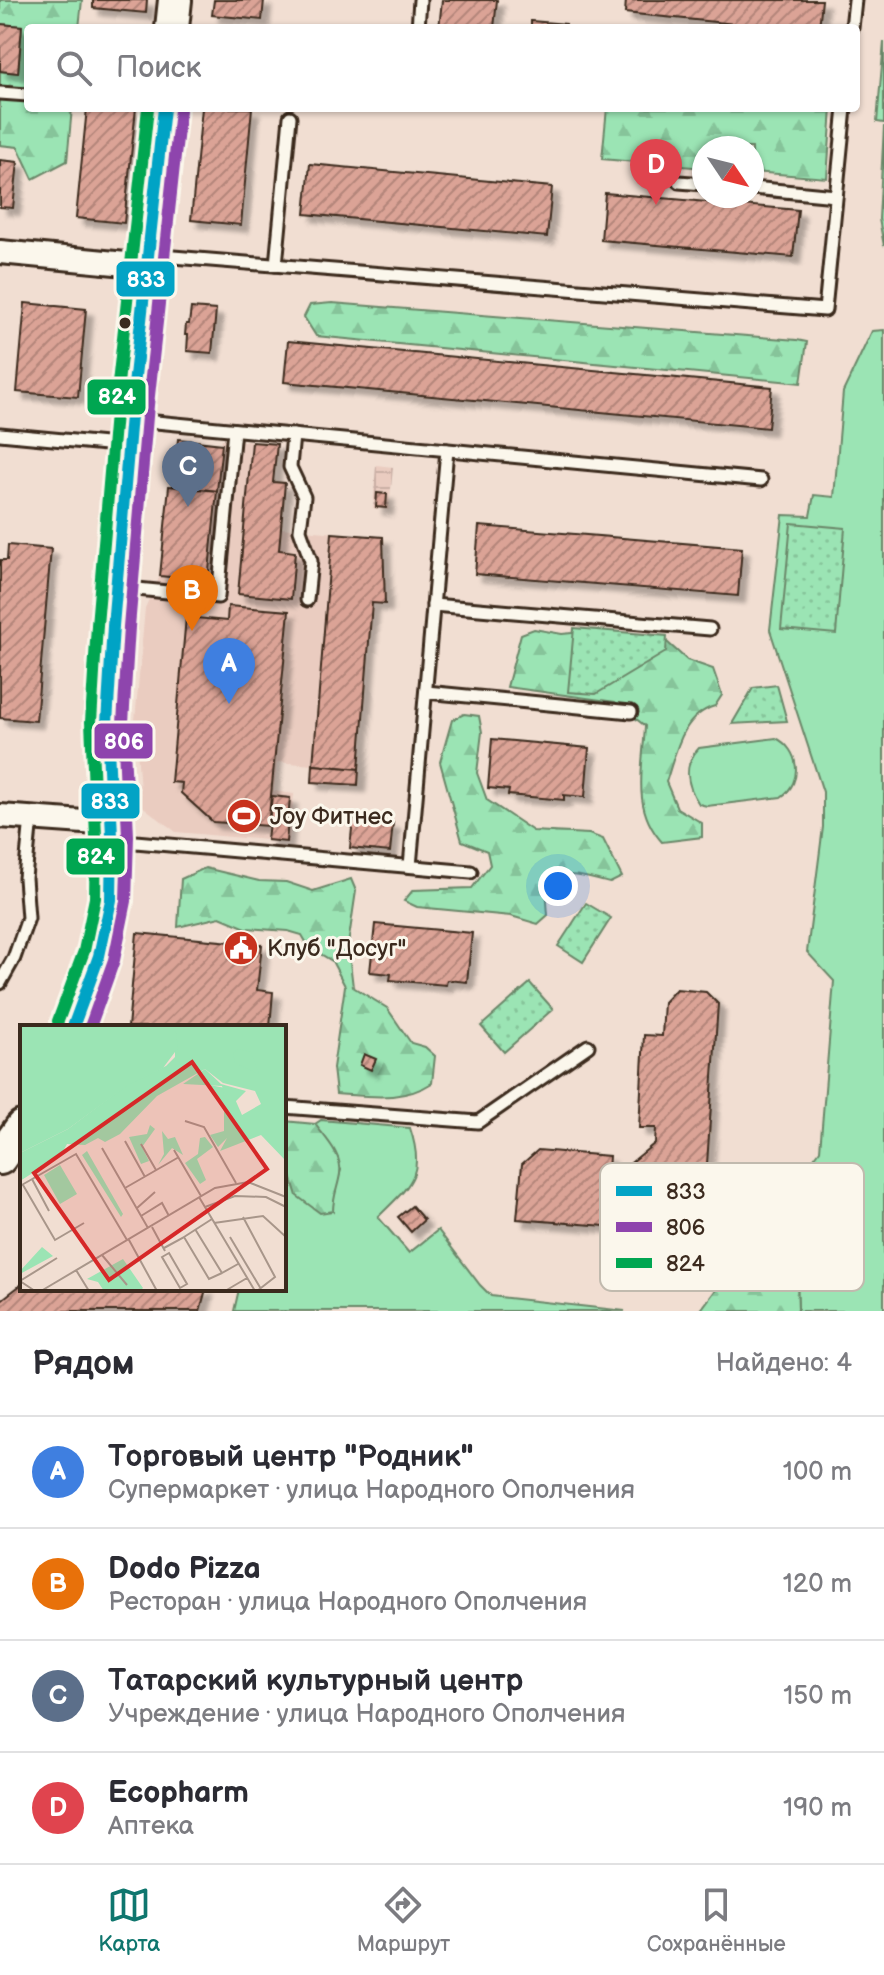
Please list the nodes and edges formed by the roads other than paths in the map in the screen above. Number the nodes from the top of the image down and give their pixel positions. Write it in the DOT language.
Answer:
graph roads {
  1 [pos="175,0"];
  2 [pos="420,0"];
  3 [pos="855,0"];
  4 [pos="172,24"];
  5 [pos="418,24"];
  6 [pos="852,24"];
  7 [pos="0,93"];
  8 [pos="24,95"];
  9 [pos="164,112"];
  10 [pos="845,112"];
  11 [pos="290,117"];
  12 [pos="679,182"];
  13 [pos="692,183"];
  14 [pos="764,189"];
  15 [pos="836,196"];
  16 [pos="0,252"];
  17 [pos="148,261"];
  18 [pos="276,265"];
  19 [pos="234,430"];
  20 [pos="129,433"];
  21 [pos="0,434"];
  22 [pos="293,435"];
  23 [pos="447,450"];
  24 [pos="761,480"];
  25 [pos="117,587"];
  26 [pos="307,600"];
  27 [pos="433,605"];
  28 [pos="710,629"];
  29 [pos="426,692"];
  30 [pos="631,712"];
  31 [pos="0,816"];
  32 [pos="31,818"];
  33 [pos="112,832"];
  34 [pos="410,866"];
  35 [pos="471,872"];
  36 [pos="0,983"];
  37 [pos="74,1025"];
  38 [pos="588,1046"];
  39 [pos="286,1107"];
  40 [pos="20,1130"];
  41 [pos="0,1158"];
  1 -- 4 [label="main road"];
  2 -- 5 [label="lane"];
  3 -- 6 [label="lane"];
  7 -- 8 [label="lane"];
  9 -- 17 [label="main road"];
  10 -- 15 [label="lane"];
  11 -- 18 [label="lane"];
  12 -- 13 [label="lane"];
  14 -- 15 [label="lane"];
  15 -- 18 [label="lane"];
  16 -- 17 [label="street"];
  17 -- 18 [label="lane"];
  17 -- 20 [label="main road"];
  19 -- 20 [label="lane"];
  19 -- 22 [label="lane"];
  19 -- 25 [label="lane"];
  20 -- 21 [label="lane"];
  20 -- 25 [label="main road"];
  22 -- 23 [label="lane"];
  22 -- 26 [label="lane"];
  23 -- 24 [label="lane"];
  23 -- 27 [label="lane"];
  25 -- 33 [label="main road"];
  27 -- 28 [label="lane"];
  27 -- 29 [label="lane"];
  29 -- 30 [label="lane"];
  29 -- 34 [label="lane"];
  31 -- 32 [label="street"];
  32 -- 33 [label="street"];
  32 -- 36 [label="lane"];
  33 -- 34 [label="lane"];
  33 -- 37 [label="main road"];
  34 -- 35 [label="lane"];
  38 -- 39 [label="lane"];
  40 -- 41 [label="main road"];
}
